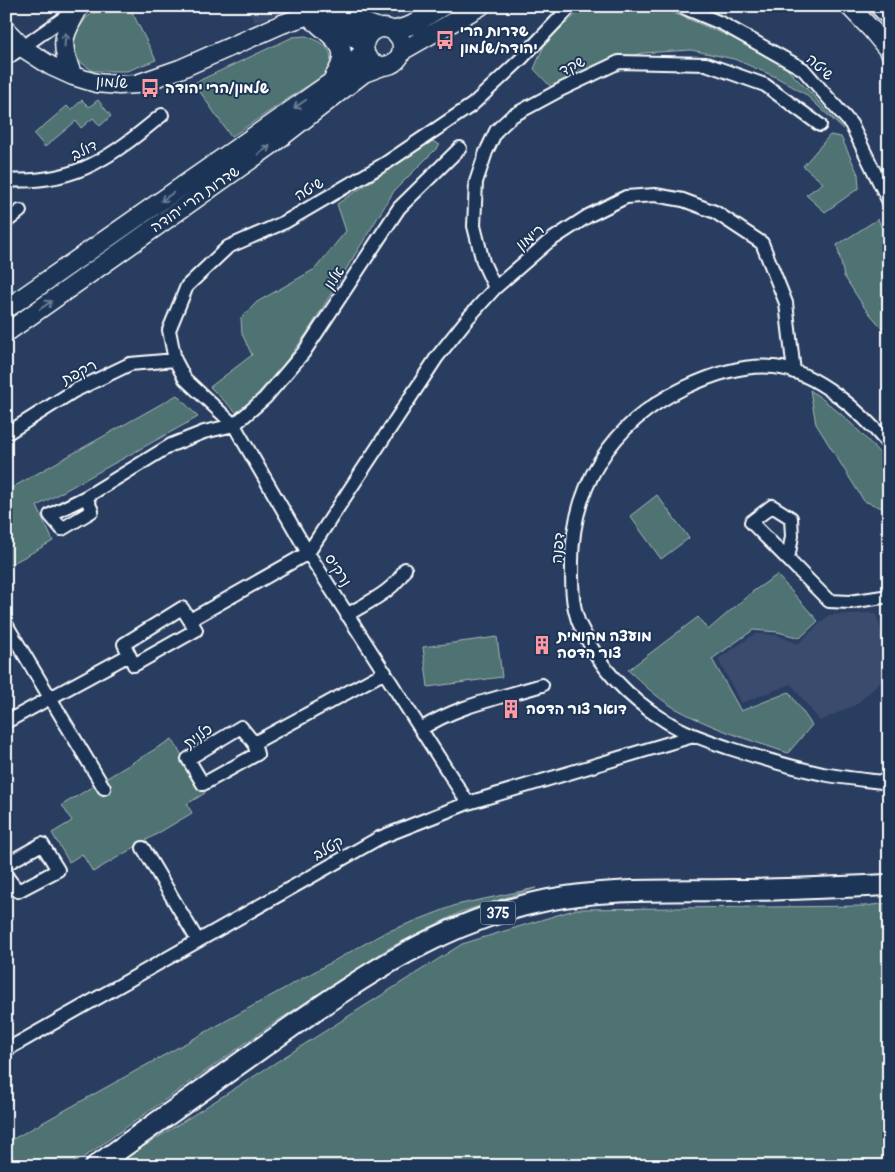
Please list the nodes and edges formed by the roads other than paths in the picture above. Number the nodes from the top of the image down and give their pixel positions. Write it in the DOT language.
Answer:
graph roads {
  1 [pos="80,6"];
  2 [pos="443,6"];
  3 [pos="481,6"];
  4 [pos="571,6"];
  5 [pos="680,6"];
  6 [pos="849,6"];
  7 [pos="879,6"];
  8 [pos="889,16"];
  9 [pos="314,21"];
  10 [pos="282,24"];
  11 [pos="6,30"];
  12 [pos="386,30"];
  13 [pos="23,48"];
  14 [pos="364,48"];
  15 [pos="402,51"];
  16 [pos="889,51"];
  17 [pos="6,60"];
  18 [pos="383,66"];
  19 [pos="73,76"];
  20 [pos="330,83"];
  21 [pos="162,115"];
  22 [pos="820,124"];
  23 [pos="460,148"];
  24 [pos="6,180"];
  25 [pos="889,202"];
  26 [pos="20,212"];
  27 [pos="6,222"];
  28 [pos="496,288"];
  29 [pos="6,309"];
  30 [pos="6,333"];
  31 [pos="175,360"];
  32 [pos="794,372"];
  33 [pos="234,425"];
  34 [pos="6,434"];
  35 [pos="889,445"];
  36 [pos="86,496"];
  37 [pos="308,553"];
  38 [pos="788,558"];
  39 [pos="405,569"];
  40 [pos="889,596"];
  41 [pos="347,615"];
  42 [pos="190,620"];
  43 [pos="6,624"];
  44 [pos="129,655"];
  45 [pos="385,672"];
  46 [pos="542,685"];
  47 [pos="50,698"];
  48 [pos="6,722"];
  49 [pos="421,729"];
  50 [pos="694,736"];
  51 [pos="254,743"];
  52 [pos="889,783"];
  53 [pos="104,788"];
  54 [pos="468,803"];
  55 [pos="143,848"];
  56 [pos="6,864"];
  57 [pos="7,876"];
  58 [pos="889,885"];
  59 [pos="198,941"];
  60 [pos="6,1050"];
  61 [pos="164,1118"];
  62 [pos="86,1166"];
  63 [pos="96,1166"];
  1 -- 13 [label="street"];
  19 -- 1 [label="street, one-way"];
  2 -- 12 [label="street, שדרות הרי יהודה"];
  3 -- 15 [label="street, שדרות הרי יהודה"];
  4 -- 31 [label="street, שיטה"];
  5 -- 25 [label="street, שיטה"];
  6 -- 16 [label="street"];
  7 -- 8 [label="street"];
  9 -- 10 [label="street, שלמון"];
  9 -- 14 [label="street, שלמון"];
  9 -- 20 [label="street"];
  10 -- 12 [label="street, שלמון"];
  10 -- 19 [label="street, שלמון"];
  11 -- 13 [label="street, שלמון"];
  12 -- 14 [label="street, שדרות הרי יהודה"];
  12 -- 15 [label="street"];
  13 -- 17 [label="street"];
  13 -- 19 [label="street, שלמון"];
  14 -- 18 [label="street"];
  14 -- 20 [label="street, שדרות הרי יהודה"];
  15 -- 18 [label="street, שדרות הרי יהודה"];
  30 -- 18 [label="street, שדרות הרי יהודה, one-way"];
  20 -- 29 [label="street, שדרות הרי יהודה, one-way"];
  21 -- 24 [label="street, דולב"];
  22 -- 28 [label="street, שקד"];
  23 -- 33 [label="street, אלון"];
  26 -- 27 [label="street"];
  28 -- 32 [label="street, רימון"];
  28 -- 37 [label="street, רימון"];
  31 -- 33 [label="street, שיטה"];
  31 -- 34 [label="street, רקפת"];
  32 -- 35 [label="street, דפנה"];
  32 -- 50 [label="street, דפנה"];
  33 -- 36 [label="street"];
  33 -- 37 [label="street, נרקיס"];
  37 -- 41 [label="street, נרקיס"];
  37 -- 42 [label="street"];
  38 -- 40 [label="street"];
  39 -- 41 [label="street"];
  41 -- 45 [label="street, נרקיס"];
  42 -- 44 [label="street"];
  42 -- 44 [label="street"];
  43 -- 47 [label="street"];
  44 -- 47 [label="street"];
  45 -- 49 [label="street, נרקיס"];
  45 -- 51 [label="street"];
  46 -- 49 [label="street"];
  47 -- 48 [label="street"];
  47 -- 53 [label="street"];
  49 -- 54 [label="street, נרקיס"];
  50 -- 52 [label="street, דפנה"];
  50 -- 54 [label="street, קטלב"];
  51 -- 51 [label="street, כלנית"];
  54 -- 59 [label="street, קטלב"];
  55 -- 59 [label="street"];
  56 -- 57 [label="street"];
  58 -- 61 [label="main road, 375"];
  59 -- 60 [label="street, קטלב"];
  61 -- 62 [label="main road, 375"];
  61 -- 63 [label="main road, 375"];
}
